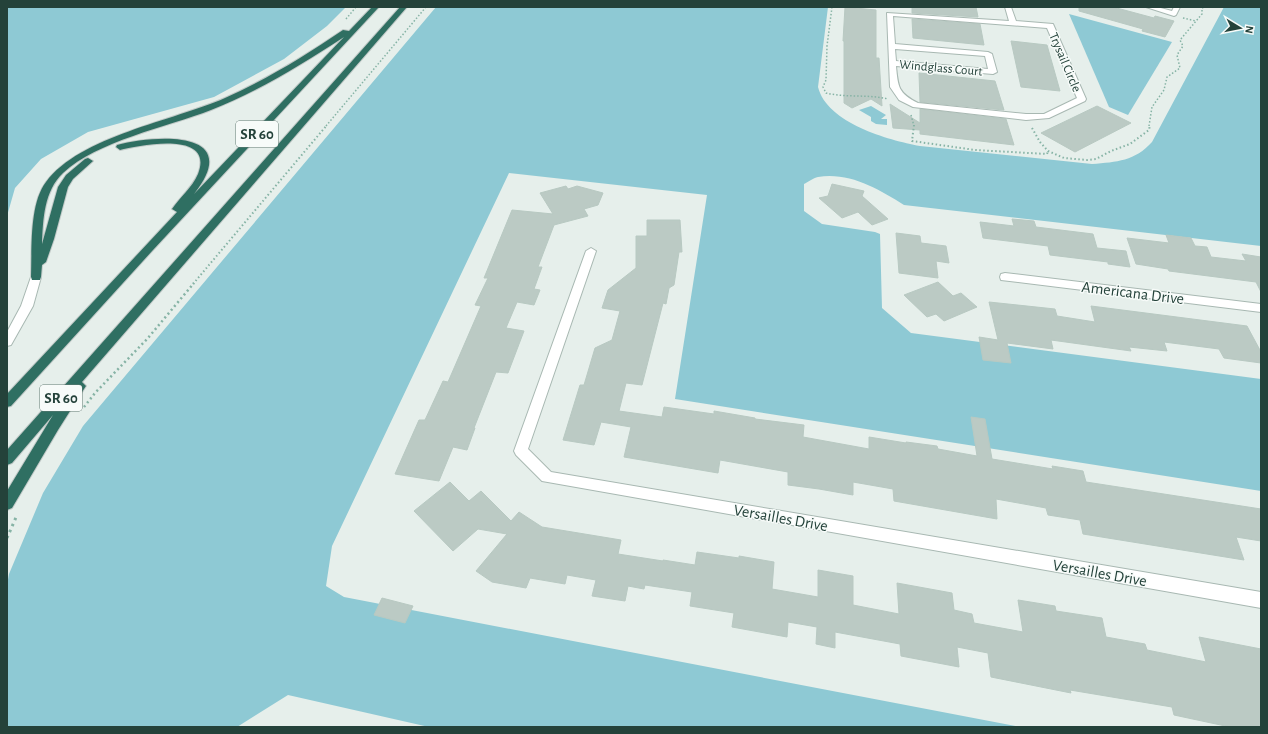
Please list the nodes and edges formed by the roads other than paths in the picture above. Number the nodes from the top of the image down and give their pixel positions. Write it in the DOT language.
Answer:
graph roads {
  1 [pos="376,7"];
  2 [pos="404,7"];
  3 [pos="1008,7"];
  4 [pos="1149,7"];
  5 [pos="1176,10"];
  6 [pos="364,20"];
  7 [pos="1013,23"];
  8 [pos="891,46"];
  9 [pos="892,63"];
  10 [pos="149,248"];
  11 [pos="591,250"];
  12 [pos="36,277"];
  13 [pos="1005,277"];
  14 [pos="1261,308"];
  15 [pos="116,337"];
  16 [pos="7,342"];
  17 [pos="7,402"];
  18 [pos="7,459"];
  19 [pos="7,504"];
  20 [pos="1261,600"];
  1 -- 6 [label="highway, SR 60"];
  2 -- 15 [label="highway, SR 60"];
  3 -- 7 [label="street"];
  4 -- 5 [label="street"];
  6 -- 10 [label="highway, SR 60"];
  6 -- 12 [label="highway"];
  7 -- 8 [label="street, Trysail Circle"];
  7 -- 9 [label="street, Trysail Circle"];
  8 -- 9 [label="street, Trysail Circle"];
  8 -- 9 [label="street, Windglass Court"];
  10 -- 12 [label="highway"];
  10 -- 17 [label="highway, SR 60"];
  11 -- 20 [label="street, Versailles Drive"];
  12 -- 16 [label="street"];
  13 -- 14 [label="street, Americana Drive"];
  15 -- 18 [label="highway, SR 60"];
  15 -- 19 [label="highway"];
}
